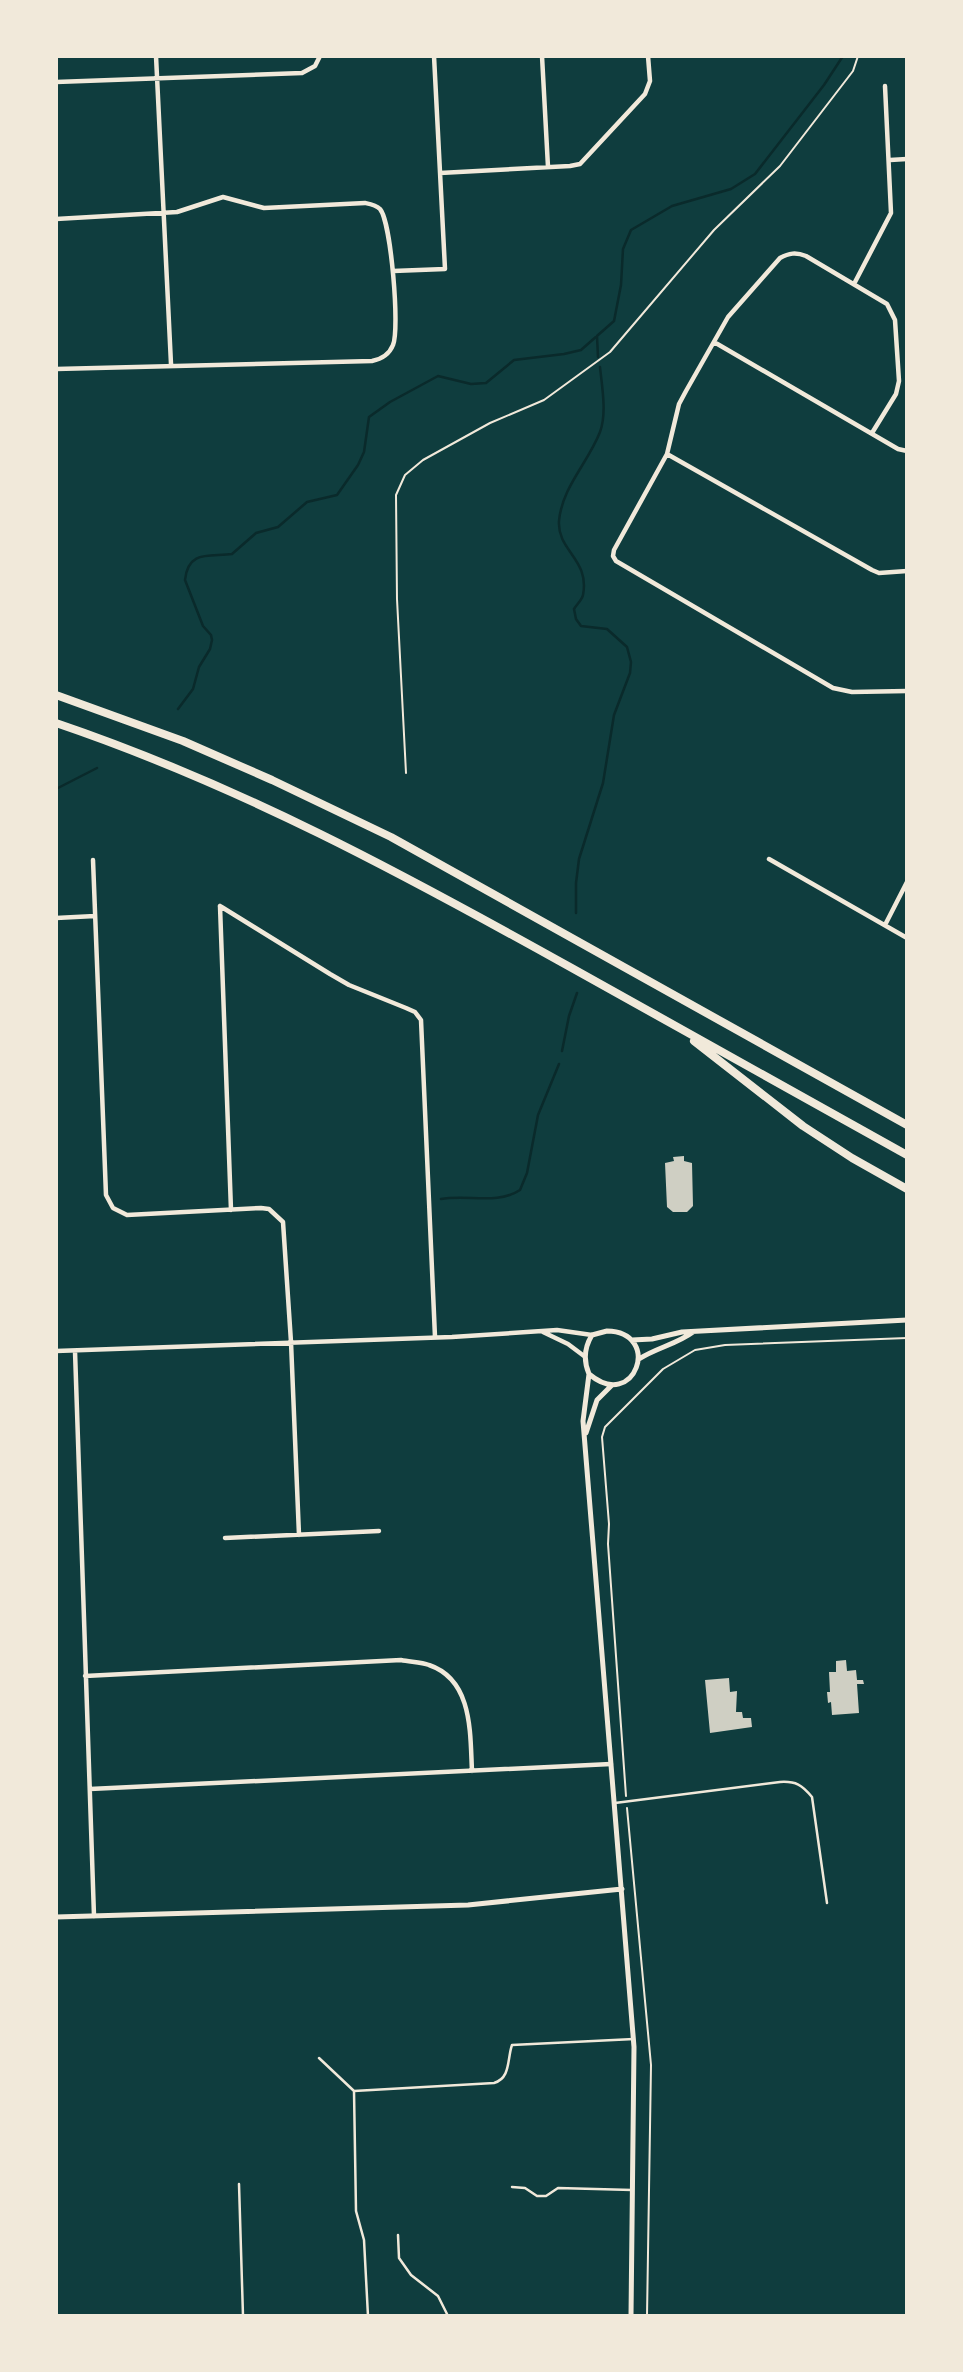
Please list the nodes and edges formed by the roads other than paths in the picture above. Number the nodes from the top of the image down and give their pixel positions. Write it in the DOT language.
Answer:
graph roads {
  1 [pos="156,56"];
  2 [pos="320,56"];
  3 [pos="435,56"];
  4 [pos="542,56"];
  5 [pos="649,56"];
  6 [pos="157,77"];
  7 [pos="56,82"];
  8 [pos="886,86"];
  9 [pos="890,159"];
  10 [pos="907,159"];
  11 [pos="548,167"];
  12 [pos="440,173"];
  13 [pos="164,213"];
  14 [pos="56,219"];
  15 [pos="393,271"];
  16 [pos="853,284"];
  17 [pos="714,342"];
  18 [pos="171,365"];
  19 [pos="56,369"];
  20 [pos="872,433"];
  21 [pos="907,451"];
  22 [pos="667,454"];
  23 [pos="907,571"];
  24 [pos="907,691"];
  25 [pos="56,695"];
  26 [pos="56,723"];
  27 [pos="769,859"];
  28 [pos="93,860"];
  29 [pos="907,882"];
  30 [pos="95,916"];
  31 [pos="56,918"];
  32 [pos="885,925"];
  33 [pos="907,938"];
  34 [pos="672,1024"];
  35 [pos="907,1125"];
  36 [pos="907,1155"];
  37 [pos="907,1189"];
  38 [pos="231,1210"];
  39 [pos="907,1320"];
  40 [pos="542,1332"];
  41 [pos="693,1332"];
  42 [pos="592,1335"];
  43 [pos="435,1337"];
  44 [pos="632,1340"];
  45 [pos="291,1342"];
  46 [pos="75,1350"];
  47 [pos="56,1352"];
  48 [pos="584,1356"];
  49 [pos="639,1359"];
  50 [pos="589,1374"];
  51 [pos="612,1385"];
  52 [pos="584,1440"];
  53 [pos="380,1531"];
  54 [pos="299,1535"];
  55 [pos="225,1538"];
  56 [pos="85,1676"];
  57 [pos="611,1765"];
  58 [pos="472,1770"];
  59 [pos="90,1789"];
  60 [pos="615,1803"];
  61 [pos="622,1889"];
  62 [pos="827,1903"];
  63 [pos="94,1916"];
  64 [pos="56,1917"];
  65 [pos="634,2039"];
  66 [pos="319,2058"];
  67 [pos="354,2091"];
  68 [pos="239,2185"];
  69 [pos="512,2187"];
  70 [pos="632,2190"];
  71 [pos="398,2235"];
  72 [pos="243,2316"];
  73 [pos="368,2316"];
  74 [pos="448,2316"];
  75 [pos="631,2316"];
  1 -- 6 [label="street"];
  2 -- 6 [label="street"];
  3 -- 12 [label="street"];
  4 -- 11 [label="street"];
  5 -- 11 [label="street"];
  6 -- 7 [label="street"];
  6 -- 13 [label="street"];
  8 -- 9 [label="street"];
  9 -- 10 [label="street"];
  9 -- 16 [label="street"];
  11 -- 12 [label="street"];
  12 -- 15 [label="street"];
  13 -- 14 [label="street"];
  13 -- 15 [label="street"];
  13 -- 18 [label="street"];
  15 -- 18 [label="street"];
  16 -- 17 [label="street"];
  16 -- 20 [label="street"];
  17 -- 20 [label="street"];
  17 -- 22 [label="street"];
  18 -- 19 [label="street"];
  20 -- 21 [label="street"];
  22 -- 23 [label="street"];
  22 -- 24 [label="street"];
  25 -- 35 [label="highway"];
  26 -- 34 [label="highway"];
  27 -- 32 [label="street"];
  28 -- 30 [label="street"];
  29 -- 32 [label="street"];
  30 -- 31 [label="street"];
  30 -- 38 [label="street"];
  32 -- 33 [label="street"];
  34 -- 36 [label="highway"];
  34 -- 37 [label="highway"];
  38 -- 43 [label="street"];
  38 -- 45 [label="street"];
  39 -- 41 [label="street"];
  40 -- 42 [label="street"];
  40 -- 43 [label="street"];
  40 -- 48 [label="street"];
  41 -- 44 [label="street"];
  41 -- 49 [label="street"];
  42 -- 44 [label="street"];
  42 -- 48 [label="street"];
  43 -- 45 [label="street"];
  44 -- 49 [label="street"];
  45 -- 46 [label="street"];
  45 -- 54 [label="street"];
  46 -- 47 [label="street"];
  46 -- 56 [label="street"];
  48 -- 50 [label="street"];
  49 -- 51 [label="street"];
  50 -- 51 [label="street"];
  50 -- 52 [label="street"];
  51 -- 52 [label="street"];
  52 -- 57 [label="street"];
  53 -- 54 [label="street"];
  54 -- 55 [label="street"];
  56 -- 58 [label="street"];
  56 -- 59 [label="street"];
  57 -- 58 [label="street"];
  57 -- 60 [label="street"];
  58 -- 59 [label="street"];
  59 -- 63 [label="street"];
  60 -- 61 [label="street"];
  60 -- 62 [label="lane"];
  61 -- 63 [label="street"];
  61 -- 65 [label="street"];
  63 -- 64 [label="street"];
  65 -- 67 [label="lane"];
  65 -- 70 [label="street"];
  66 -- 67 [label="lane"];
  67 -- 73 [label="lane"];
  68 -- 72 [label="lane"];
  69 -- 70 [label="lane"];
  70 -- 75 [label="street"];
  71 -- 74 [label="lane"];
}
